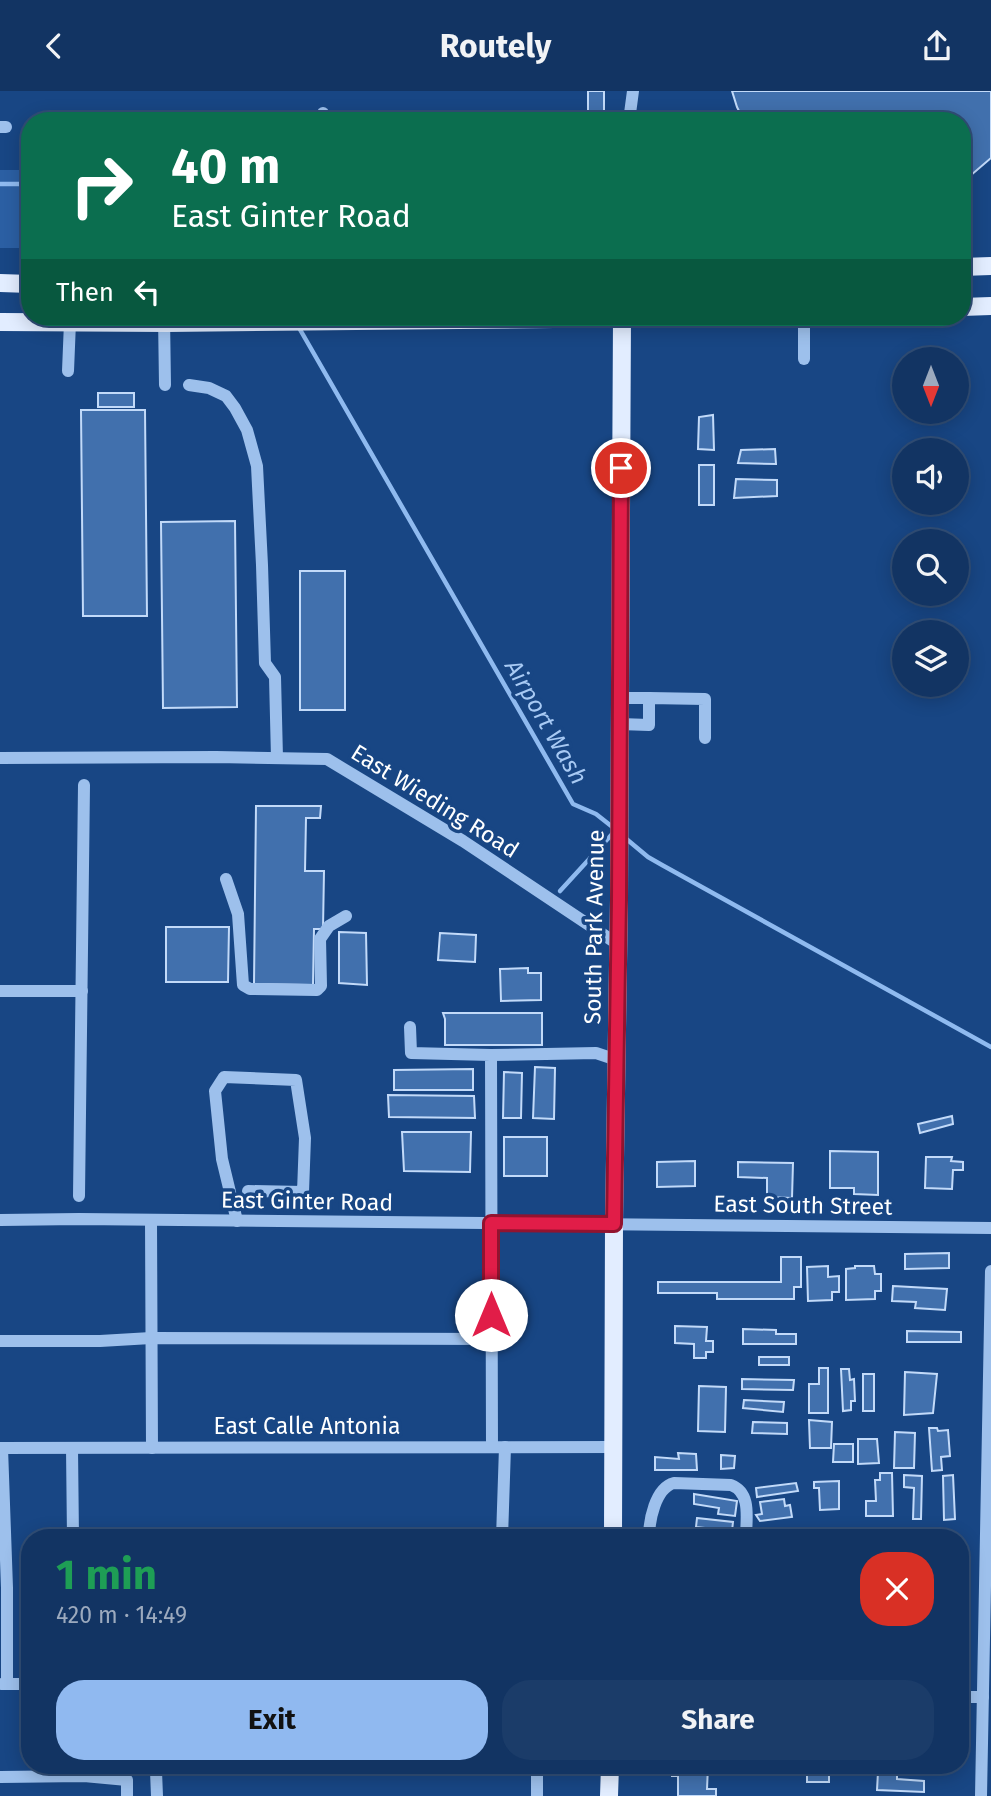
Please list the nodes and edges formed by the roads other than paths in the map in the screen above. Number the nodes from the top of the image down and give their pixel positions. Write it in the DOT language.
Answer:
graph roads {
  1 [pos="633,91"];
  2 [pos="630,112"];
  3 [pos="991,266"];
  4 [pos="971,267"];
  5 [pos="0,283"];
  6 [pos="21,284"];
  7 [pos="991,306"];
  8 [pos="971,307"];
  9 [pos="0,322"];
  10 [pos="21,322"];
  11 [pos="70,326"];
  12 [pos="164,326"];
  13 [pos="622,326"];
  14 [pos="804,326"];
  15 [pos="804,359"];
  16 [pos="68,371"];
  17 [pos="165,385"];
  18 [pos="189,385"];
  19 [pos="620,698"];
  20 [pos="649,698"];
  21 [pos="620,724"];
  22 [pos="705,738"];
  23 [pos="0,758"];
  24 [pos="277,758"];
  25 [pos="84,785"];
  26 [pos="226,879"];
  27 [pos="345,916"];
  28 [pos="618,946"];
  29 [pos="0,991"];
  30 [pos="82,991"];
  31 [pos="410,1027"];
  32 [pos="491,1055"];
  33 [pos="617,1060"];
  34 [pos="248,1191"];
  35 [pos="79,1196"];
  36 [pos="0,1220"];
  37 [pos="150,1220"];
  38 [pos="237,1221"];
  39 [pos="491,1223"];
  40 [pos="614,1224"];
  41 [pos="991,1228"];
  42 [pos="991,1271"];
  43 [pos="151,1338"];
  44 [pos="491,1339"];
  45 [pos="0,1341"];
  46 [pos="498,1447"];
  47 [pos="615,1447"];
  48 [pos="1,1448"];
  49 [pos="72,1448"];
  50 [pos="152,1448"];
  51 [pos="73,1529"];
  52 [pos="502,1529"];
  53 [pos="613,1529"];
  54 [pos="651,1529"];
  55 [pos="746,1529"];
  56 [pos="4,1684"];
  57 [pos="969,1697"];
  58 [pos="983,1697"];
  59 [pos="42,1774"];
  60 [pos="99,1774"];
  61 [pos="156,1774"];
  62 [pos="537,1774"];
  63 [pos="610,1774"];
  64 [pos="0,1777"];
  65 [pos="127,1796"];
  66 [pos="157,1796"];
  67 [pos="537,1796"];
  68 [pos="609,1796"];
  69 [pos="981,1796"];
  1 -- 2 [label="street"];
  3 -- 4 [label="main road"];
  5 -- 6 [label="main road"];
  7 -- 8 [label="main road"];
  9 -- 10 [label="main road"];
  11 -- 16 [label="street"];
  12 -- 17 [label="street"];
  13 -- 19 [label="main road, South Park Avenue"];
  14 -- 15 [label="street"];
  18 -- 24 [label="street"];
  19 -- 20 [label="street"];
  19 -- 21 [label="main road, South Park Avenue"];
  20 -- 21 [label="street"];
  20 -- 22 [label="street"];
  21 -- 28 [label="main road, South Park Avenue"];
  23 -- 24 [label="street, East Wieding Road"];
  24 -- 28 [label="street, East Wieding Road"];
  25 -- 30 [label="street"];
  26 -- 27 [label="street"];
  28 -- 33 [label="main road, South Park Avenue"];
  29 -- 30 [label="street"];
  30 -- 35 [label="street"];
  31 -- 32 [label="street"];
  32 -- 33 [label="street"];
  32 -- 39 [label="street"];
  33 -- 40 [label="main road, South Park Avenue"];
  34 -- 38 [label="street"];
  36 -- 37 [label="street, East Ginter Road"];
  37 -- 38 [label="street, East Ginter Road"];
  37 -- 43 [label="street"];
  38 -- 39 [label="street, East Ginter Road"];
  39 -- 40 [label="street, East Ginter Road"];
  39 -- 44 [label="street"];
  40 -- 41 [label="street, East South Street"];
  40 -- 47 [label="main road, South Park Avenue"];
  42 -- 58 [label="street"];
  43 -- 44 [label="street"];
  43 -- 45 [label="street"];
  43 -- 50 [label="street"];
  44 -- 46 [label="street"];
  46 -- 47 [label="street, East Calle Antonia"];
  46 -- 50 [label="street, East Calle Antonia"];
  46 -- 52 [label="street"];
  47 -- 53 [label="main road, South Park Avenue"];
  48 -- 49 [label="street, East Calle Antonia"];
  48 -- 56 [label="street"];
  49 -- 50 [label="street, East Calle Antonia"];
  49 -- 51 [label="street"];
  54 -- 55 [label="street"];
  57 -- 58 [label="street"];
  58 -- 69 [label="street"];
  59 -- 64 [label="street"];
  60 -- 65 [label="street"];
  61 -- 66 [label="street"];
  62 -- 67 [label="street"];
  63 -- 68 [label="main road"];
}
